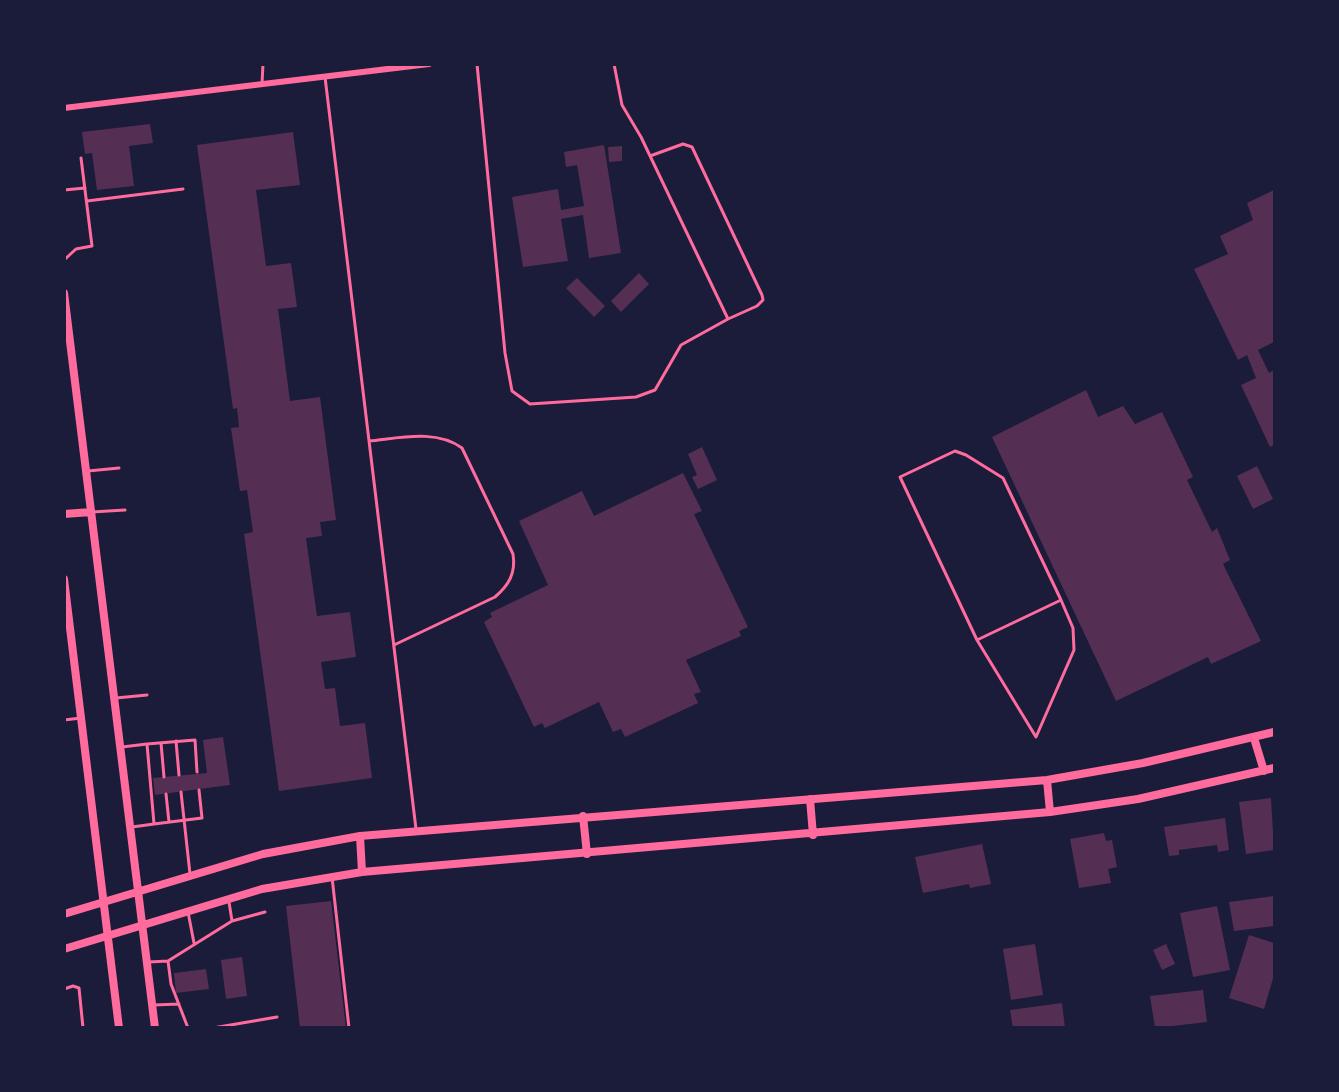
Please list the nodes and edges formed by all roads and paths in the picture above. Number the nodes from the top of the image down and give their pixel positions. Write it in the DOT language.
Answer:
graph roads {
  1 [pos="263,64"];
  2 [pos="429,64"];
  3 [pos="477,64"];
  4 [pos="614,64"];
  5 [pos="364,68"];
  6 [pos="325,77"];
  7 [pos="262,85"];
  8 [pos="64,108"];
  9 [pos="650,156"];
  10 [pos="81,158"];
  11 [pos="85,188"];
  12 [pos="183,189"];
  13 [pos="64,190"];
  14 [pos="87,201"];
  15 [pos="64,260"];
  16 [pos="65,298"];
  17 [pos="728,319"];
  18 [pos="369,441"];
  19 [pos="119,468"];
  20 [pos="86,471"];
  21 [pos="125,510"];
  22 [pos="90,512"];
  23 [pos="64,514"];
  24 [pos="64,579"];
  25 [pos="1061,600"];
  26 [pos="977,640"];
  27 [pos="394,645"];
  28 [pos="147,694"];
  29 [pos="114,698"];
  30 [pos="82,718"];
  31 [pos="64,720"];
  32 [pos="1275,732"];
  33 [pos="1254,738"];
  34 [pos="176,741"];
  35 [pos="161,742"];
  36 [pos="147,744"];
  37 [pos="120,747"];
  38 [pos="1275,768"];
  39 [pos="1264,771"];
  40 [pos="197,772"];
  41 [pos="179,775"];
  42 [pos="164,777"];
  43 [pos="1047,780"];
  44 [pos="199,790"];
  45 [pos="180,792"];
  46 [pos="166,794"];
  47 [pos="810,799"];
  48 [pos="1050,812"];
  49 [pos="583,816"];
  50 [pos="183,821"];
  51 [pos="169,822"];
  52 [pos="154,824"];
  53 [pos="130,828"];
  54 [pos="416,831"];
  55 [pos="813,835"];
  56 [pos="360,836"];
  57 [pos="587,854"];
  58 [pos="362,872"];
  59 [pos="190,876"];
  60 [pos="332,877"];
  61 [pos="138,890"];
  62 [pos="104,900"];
  63 [pos="229,900"];
  64 [pos="188,911"];
  65 [pos="265,912"];
  66 [pos="64,914"];
  67 [pos="232,921"];
  68 [pos="142,925"];
  69 [pos="106,935"];
  70 [pos="194,943"];
  71 [pos="64,949"];
  72 [pos="168,961"];
  73 [pos="147,962"];
  74 [pos="64,989"];
  75 [pos="179,1004"];
  76 [pos="153,1005"];
  77 [pos="277,1017"];
  78 [pos="84,1028"];
  79 [pos="119,1028"];
  80 [pos="155,1028"];
  81 [pos="188,1028"];
  82 [pos="213,1028"];
  83 [pos="349,1028"];
  1 -- 7 [label="lane"];
  2 -- 5 [label="street"];
  3 -- 17 [label="lane"];
  4 -- 9 [label="lane"];
  5 -- 6 [label="street"];
  6 -- 7 [label="street"];
  6 -- 18 [label="lane"];
  7 -- 8 [label="street"];
  9 -- 17 [label="lane"];
  9 -- 17 [label="lane"];
  10 -- 11 [label="lane"];
  11 -- 13 [label="lane"];
  11 -- 14 [label="lane"];
  12 -- 14 [label="lane"];
  14 -- 15 [label="lane"];
  16 -- 20 [label="main road"];
  18 -- 27 [label="lane"];
  18 -- 27 [label="lane"];
  19 -- 20 [label="lane"];
  20 -- 22 [label="main road"];
  21 -- 22 [label="lane"];
  22 -- 23 [label="main road"];
  22 -- 29 [label="main road"];
  24 -- 30 [label="main road"];
  25 -- 26 [label="lane"];
  25 -- 26 [label="lane"];
  25 -- 26 [label="lane"];
  27 -- 54 [label="lane"];
  28 -- 29 [label="lane"];
  29 -- 37 [label="main road"];
  30 -- 31 [label="lane"];
  30 -- 62 [label="main road"];
  32 -- 33 [label="main road"];
  33 -- 39 [label="main road"];
  33 -- 43 [label="main road"];
  34 -- 35 [label="lane"];
  34 -- 40 [label="lane"];
  34 -- 41 [label="lane"];
  35 -- 36 [label="lane"];
  35 -- 42 [label="lane"];
  36 -- 37 [label="lane"];
  36 -- 52 [label="lane"];
  37 -- 53 [label="main road"];
  38 -- 39 [label="main road"];
  39 -- 48 [label="main road"];
  43 -- 47 [label="main road"];
  43 -- 48 [label="main road"];
  44 -- 50 [label="lane"];
  45 -- 50 [label="lane"];
  46 -- 51 [label="lane"];
  47 -- 49 [label="main road"];
  47 -- 55 [label="main road"];
  48 -- 55 [label="main road"];
  49 -- 54 [label="main road"];
  49 -- 57 [label="main road"];
  50 -- 51 [label="lane"];
  50 -- 59 [label="lane"];
  51 -- 52 [label="lane"];
  52 -- 53 [label="lane"];
  53 -- 61 [label="main road"];
  54 -- 56 [label="main road"];
  55 -- 57 [label="main road"];
  56 -- 58 [label="main road"];
  56 -- 59 [label="main road"];
  57 -- 58 [label="main road"];
  58 -- 60 [label="main road"];
  59 -- 61 [label="main road"];
  60 -- 63 [label="main road"];
  60 -- 83 [label="lane"];
  61 -- 62 [label="main road"];
  61 -- 68 [label="main road"];
  62 -- 66 [label="main road"];
  62 -- 69 [label="main road"];
  63 -- 64 [label="main road"];
  63 -- 67 [label="lane"];
  64 -- 68 [label="main road"];
  64 -- 70 [label="lane"];
  65 -- 67 [label="lane"];
  67 -- 70 [label="lane"];
  68 -- 69 [label="main road"];
  68 -- 73 [label="main road"];
  69 -- 71 [label="main road"];
  69 -- 79 [label="main road"];
  70 -- 72 [label="lane"];
  72 -- 73 [label="lane"];
  72 -- 75 [label="lane"];
  73 -- 76 [label="main road"];
  74 -- 78 [label="lane"];
  75 -- 76 [label="lane"];
  75 -- 81 [label="lane"];
  76 -- 80 [label="main road"];
  77 -- 82 [label="lane"];
}
